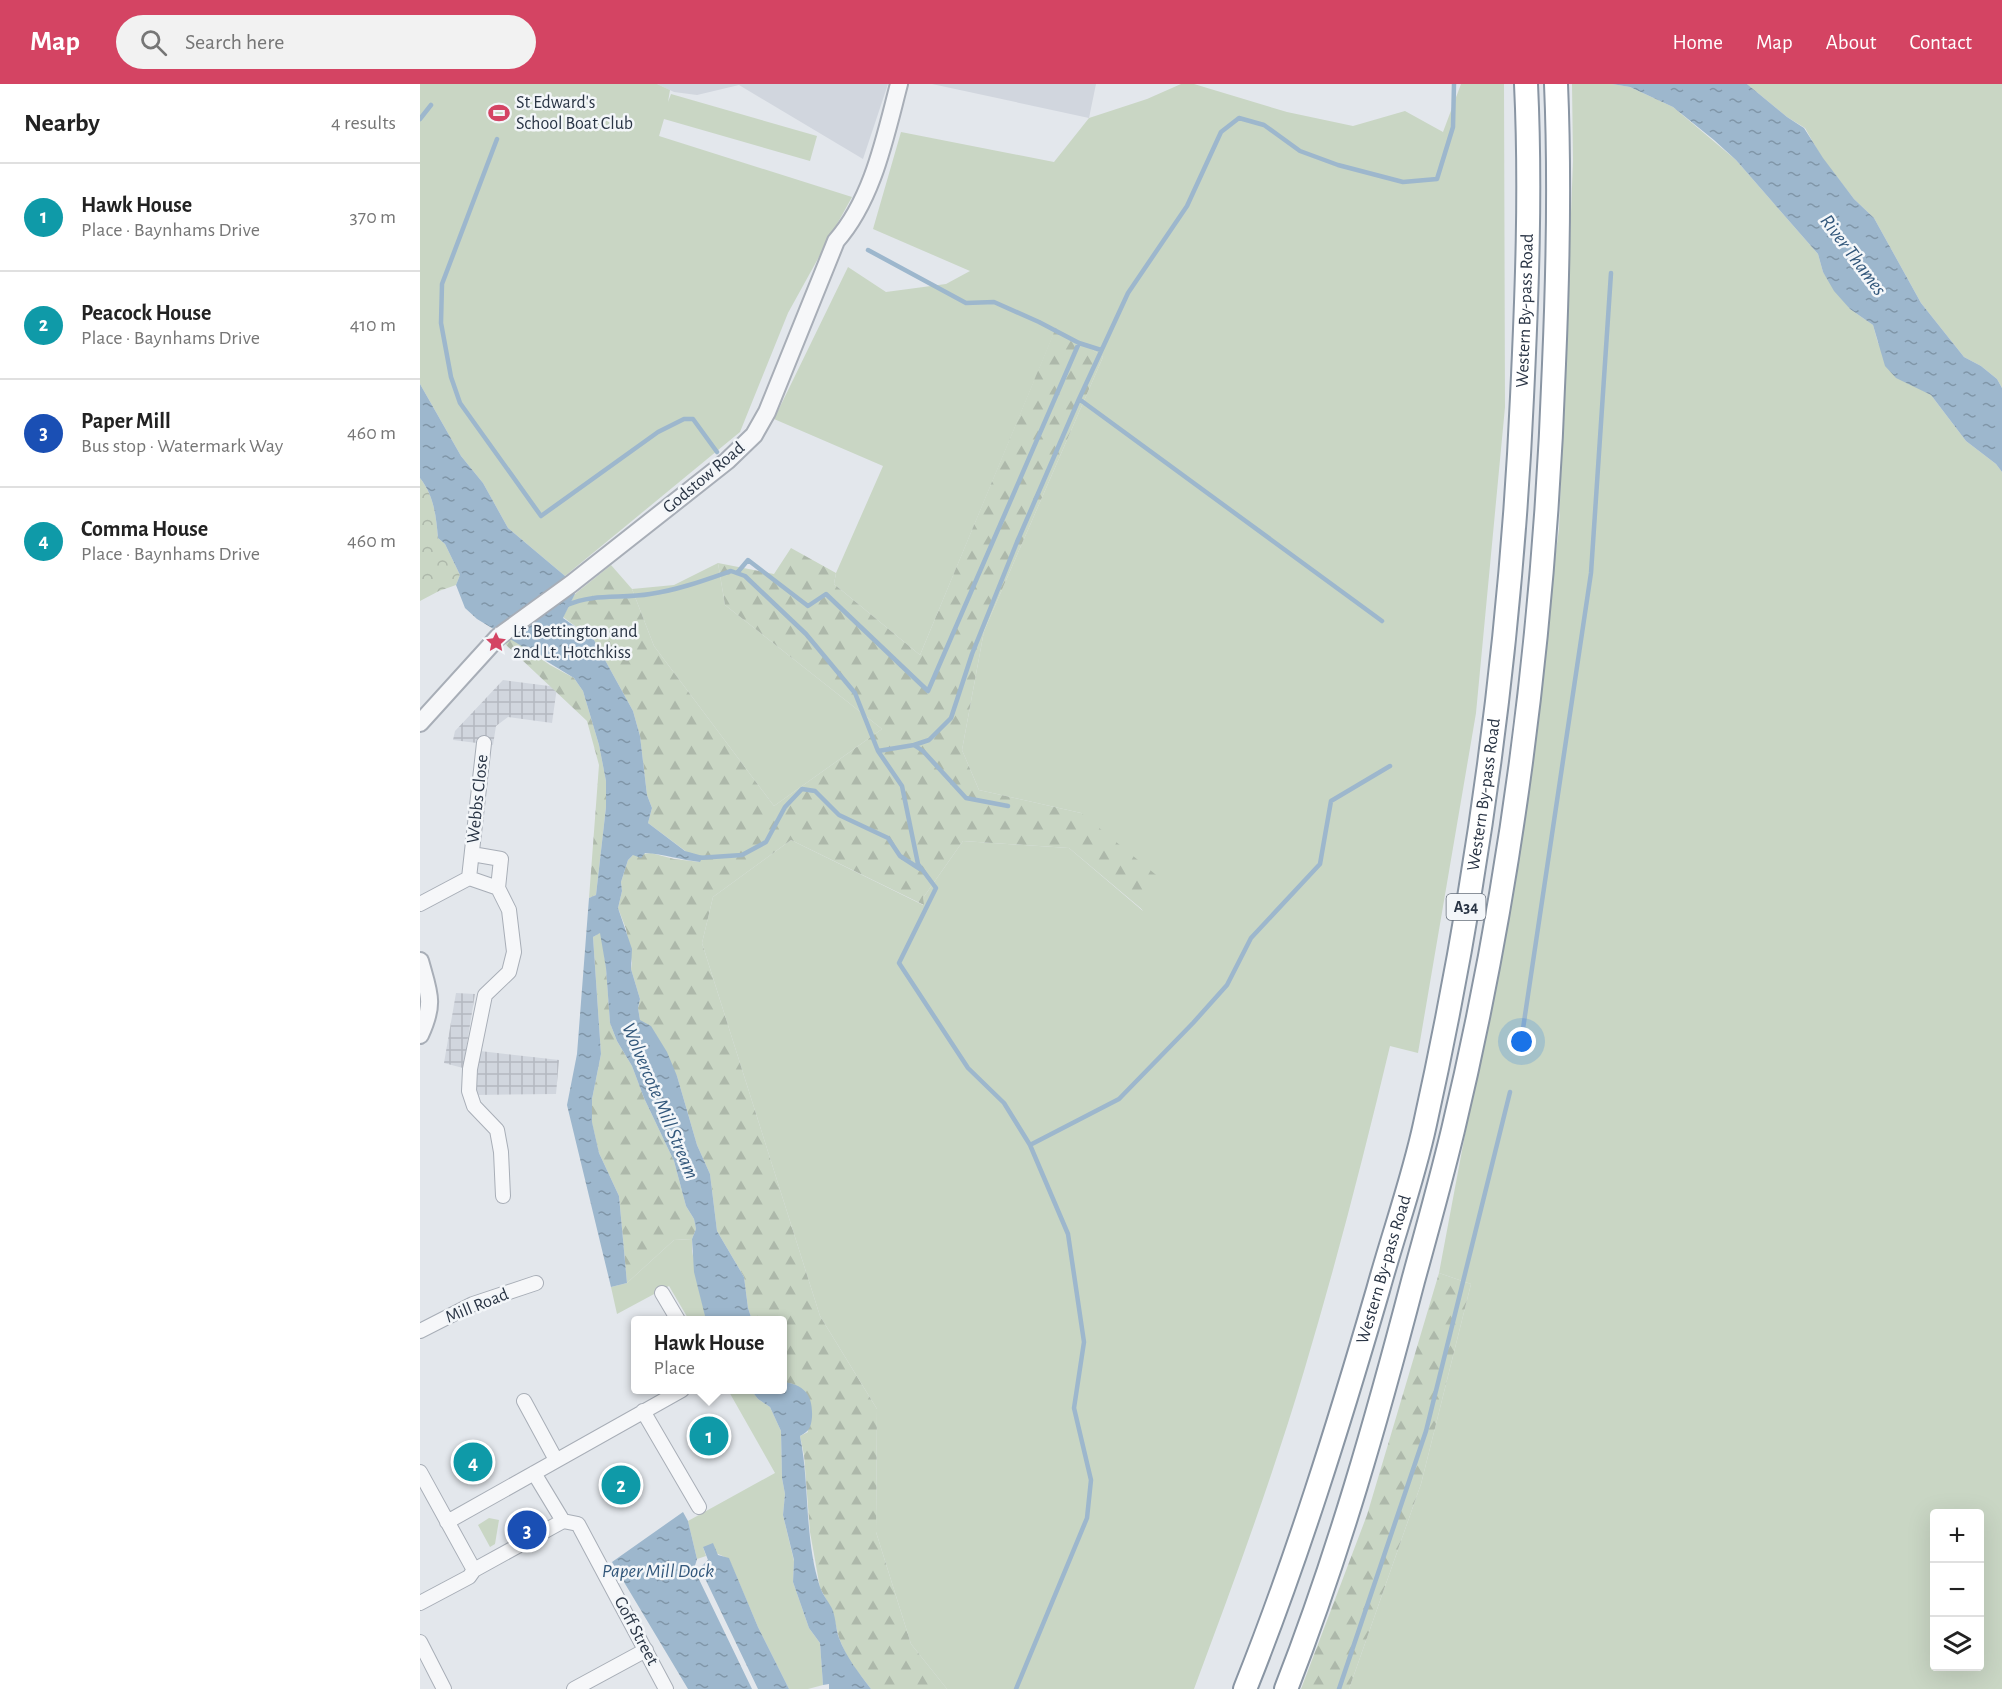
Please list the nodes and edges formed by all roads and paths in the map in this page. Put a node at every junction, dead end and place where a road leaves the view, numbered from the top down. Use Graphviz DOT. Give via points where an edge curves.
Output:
graph roads {
  1 [pos="899,84"];
  2 [pos="1556,90"];
  3 [pos="1527,91"];
  4 [pos="420,723"];
  5 [pos="484,743"];
  6 [pos="472,854"];
  7 [pos="469,878"];
  8 [pos="498,888"];
  9 [pos="420,904"];
  10 [pos="420,961"];
  11 [pos="420,1035"];
  12 [pos="503,1196"];
  13 [pos="536,1283"];
  14 [pos="662,1293"];
  15 [pos="676,1316"];
  16 [pos="420,1331"];
  17 [pos="674,1394"];
  18 [pos="524,1401"];
  19 [pos="643,1412"];
  20 [pos="556,1460"];
  21 [pos="420,1472"];
  22 [pos="534,1473"];
  23 [pos="699,1507"];
  24 [pos="563,1521"];
  25 [pos="447,1522"];
  26 [pos="474,1570"];
  27 [pos="420,1603"];
  28 [pos="420,1642"];
  29 [pos="646,1650"];
  30 [pos="444,1689"];
  31 [pos="574,1689"];
  32 [pos="666,1689"];
  33 [pos="1245,1689"];
  34 [pos="1286,1689"];
  1 -- 4 [label="street, Godstow Road" via="883,143 857,212 836,241 767,412 754,435 727,461 498,637"];
  2 -- 34 [label="highway, Western By-pass Road / A34" via="1556,304 1550,470 1526,719 1506,859 1454,1129 1347,1518"];
  3 -- 33 [label="highway, Western By-pass Road / A34" via="1527,309 1511,576 1488,772 1456,967 1424,1128 1359,1356 1310,1510"];
  5 -- 6 [label="street, Webbs Close"];
  6 -- 7 [label="street, Webbs Close"];
  6 -- 8 [label="street, Webbs Close" via="501,859"];
  7 -- 8 [label="street"];
  7 -- 9 [label="street"];
  8 -- 12 [label="street, Webbs Close" via="510,910 514,952 509,972 485,995 469,1091 474,1106 497,1130"];
  10 -- 11 [label="street" via="431,1004"];
  13 -- 16 [label="street, Mill Road" via="473,1304"];
  14 -- 15 [label="street"];
  17 -- 19 [label="street"];
  18 -- 20 [label="street"];
  19 -- 20 [label="street"];
  19 -- 23 [label="street"];
  20 -- 22 [label="street"];
  21 -- 25 [label="street"];
  22 -- 24 [label="street"];
  22 -- 25 [label="street"];
  24 -- 26 [label="street"];
  24 -- 29 [label="street, Goff Street" via="578,1524"];
  25 -- 26 [label="street"];
  26 -- 27 [label="street" via="469,1577"];
  28 -- 30 [label="street"];
  29 -- 31 [label="street"];
  29 -- 32 [label="street, Goff Street"];
}
